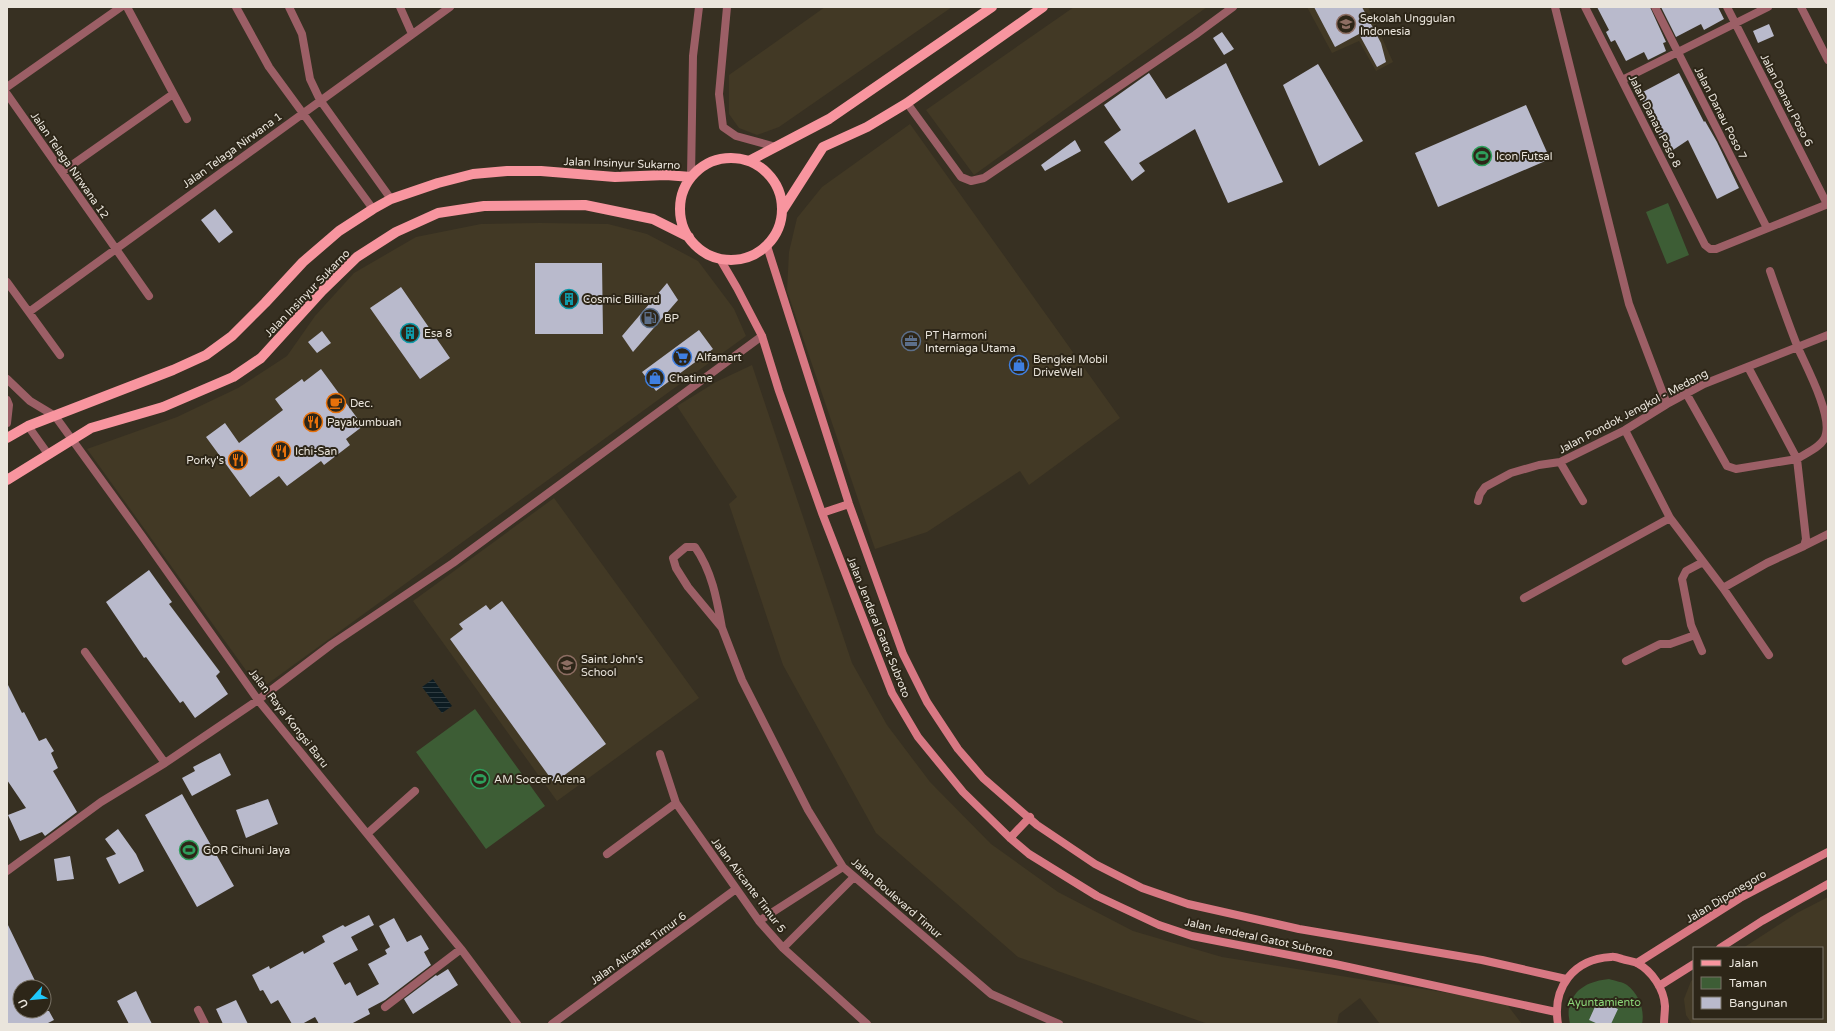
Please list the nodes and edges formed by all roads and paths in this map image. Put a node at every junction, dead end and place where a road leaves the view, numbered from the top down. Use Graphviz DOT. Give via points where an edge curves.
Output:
graph roads {
  1 [pos="121,7"];
  2 [pos="127,7"];
  3 [pos="236,7"];
  4 [pos="289,7"];
  5 [pos="400,7"];
  6 [pos="450,7"];
  7 [pos="699,7"];
  8 [pos="727,7"];
  9 [pos="992,7"];
  10 [pos="1043,7"];
  11 [pos="1233,7"];
  12 [pos="1555,7"];
  13 [pos="1585,7"];
  14 [pos="1655,7"];
  15 [pos="1727,7"];
  16 [pos="1768,7"];
  17 [pos="1801,7"];
  18 [pos="1736,24"];
  19 [pos="412,34"];
  20 [pos="1678,53"];
  21 [pos="1828,60"];
  22 [pos="1622,80"];
  23 [pos="7,87"];
  24 [pos="7,94"];
  25 [pos="173,94"];
  26 [pos="320,100"];
  27 [pos="907,103"];
  28 [pos="303,112"];
  29 [pos="187,119"];
  30 [pos="776,147"];
  31 [pos="749,161"];
  32 [pos="62,172"];
  33 [pos="691,177"];
  34 [pos="391,199"];
  35 [pos="1828,204"];
  36 [pos="373,208"];
  37 [pos="782,211"];
  38 [pos="1767,228"];
  39 [pos="689,237"];
  40 [pos="767,246"];
  41 [pos="115,249"];
  42 [pos="720,259"];
  43 [pos="1770,271"];
  44 [pos="7,282"];
  45 [pos="149,296"];
  46 [pos="29,312"];
  47 [pos="762,336"];
  48 [pos="1828,336"];
  49 [pos="1798,348"];
  50 [pos="60,354"];
  51 [pos="1748,367"];
  52 [pos="7,378"];
  53 [pos="1686,393"];
  54 [pos="7,400"];
  55 [pos="1667,404"];
  56 [pos="55,416"];
  57 [pos="7,423"];
  58 [pos="28,426"];
  59 [pos="1624,430"];
  60 [pos="7,438"];
  61 [pos="70,440"];
  62 [pos="48,454"];
  63 [pos="1797,459"];
  64 [pos="1560,462"];
  65 [pos="7,480"];
  66 [pos="1478,501"];
  67 [pos="1583,501"];
  68 [pos="849,504"];
  69 [pos="822,513"];
  70 [pos="1670,518"];
  71 [pos="1828,534"];
  72 [pos="1804,546"];
  73 [pos="1703,562"];
  74 [pos="1723,588"];
  75 [pos="1524,598"];
  76 [pos="722,628"];
  77 [pos="1695,635"];
  78 [pos="1702,651"];
  79 [pos="85,652"];
  80 [pos="1768,655"];
  81 [pos="1626,662"];
  82 [pos="258,700"];
  83 [pos="660,754"];
  84 [pos="165,763"];
  85 [pos="415,791"];
  86 [pos="676,804"];
  87 [pos="1030,817"];
  88 [pos="368,833"];
  89 [pos="1010,838"];
  90 [pos="1828,852"];
  91 [pos="607,854"];
  92 [pos="843,867"];
  93 [pos="7,871"];
  94 [pos="854,877"];
  95 [pos="1828,884"];
  96 [pos="736,889"];
  97 [pos="760,921"];
  98 [pos="1722,947"];
  99 [pos="783,948"];
  100 [pos="461,949"];
  101 [pos="1637,963"];
  102 [pos="1693,965"];
  103 [pos="1566,979"];
  104 [pos="1659,986"];
  105 [pos="385,1006"];
  106 [pos="198,1010"];
  107 [pos="1556,1012"];
  108 [pos="204,1024"];
  109 [pos="517,1024"];
  110 [pos="552,1024"];
  111 [pos="867,1024"];
  112 [pos="1059,1024"];
  113 [pos="1558,1024"];
  114 [pos="1664,1024"];
  1 -- 23 [label="street"];
  2 -- 25 [label="street"];
  3 -- 28 [label="street" via="269,67"];
  4 -- 26 [label="street" via="302,34 310,79"];
  5 -- 19 [label="street"];
  6 -- 19 [label="street, Jalan Telaga Nirwana 1"];
  7 -- 33 [label="street" via="693,56"];
  8 -- 30 [label="street" via="719,94 723,127 736,136"];
  9 -- 30 [label="main road" via="828,119"];
  10 -- 27 [label="main road"];
  11 -- 27 [label="street" via="984,178 971,181 961,177"];
  12 -- 55 [label="street" via="1629,304"];
  13 -- 22 [label="street, Jalan Danau Poso 8"];
  14 -- 20 [label="street, Jalan Danau Poso 7"];
  15 -- 18 [label="street, Jalan Danau Poso 6"];
  16 -- 18 [label="street"];
  17 -- 21 [label="street"];
  18 -- 20 [label="street"];
  18 -- 35 [label="street, Jalan Danau Poso 6"];
  19 -- 26 [label="street, Jalan Telaga Nirwana 1"];
  20 -- 22 [label="street"];
  20 -- 38 [label="street, Jalan Danau Poso 7"];
  22 -- 38 [label="street, Jalan Danau Poso 8" via="1705,245 1710,249 1716,249"];
  24 -- 32 [label="street, Jalan Telaga Nirwana 12"];
  25 -- 29 [label="street"];
  25 -- 32 [label="street"];
  26 -- 28 [label="street, Jalan Telaga Nirwana 1"];
  26 -- 34 [label="street"];
  27 -- 37 [label="main road" via="867,128 823,147"];
  28 -- 36 [label="street"];
  28 -- 41 [label="street, Jalan Telaga Nirwana 1"];
  30 -- 31 [label="main road"];
  31 -- 33 [label="main road" via="724,158 700,168"];
  31 -- 37 [label="main road" via="760,167 776,186"];
  32 -- 41 [label="street, Jalan Telaga Nirwana 12"];
  33 -- 34 [label="main road, Jalan Insinyur Sukarno" via="506,171 473,174"];
  33 -- 39 [label="main road" via="684,188 680,213"];
  34 -- 36 [label="main road, Jalan Insinyur Sukarno"];
  35 -- 38 [label="street"];
  36 -- 56 [label="main road, Jalan Insinyur Sukarno" via="303,262 232,336 206,355"];
  37 -- 40 [label="main road" via="780,224"];
  39 -- 42 [label="main road" via="697,247"];
  39 -- 61 [label="main road, Jalan Insinyur Sukarno" via="653,219 586,205 484,206 438,213 396,232 357,257 261,358 233,377 163,407 91,428"];
  40 -- 42 [label="main road" via="745,258"];
  40 -- 68 [label="street, Jalan Jenderal Gatot Subroto"];
  41 -- 45 [label="street, Jalan Telaga Nirwana 12"];
  41 -- 46 [label="street, Jalan Telaga Nirwana 1"];
  42 -- 47 [label="street, Jalan Jenderal Gatot Subroto"];
  43 -- 49 [label="street"];
  44 -- 46 [label="street"];
  46 -- 50 [label="street"];
  47 -- 69 [label="street, Jalan Jenderal Gatot Subroto"];
  47 -- 82 [label="street" via="472,548 332,644"];
  48 -- 49 [label="street, Jalan Pondok Jengkol - Medang"];
  49 -- 51 [label="street, Jalan Pondok Jengkol - Medang"];
  49 -- 63 [label="street" via="1818,392 1826,420 1826,435 1819,446"];
  51 -- 53 [label="street, Jalan Pondok Jengkol - Medang"];
  51 -- 63 [label="street"];
  52 -- 56 [label="street" via="30,401"];
  53 -- 55 [label="street, Jalan Pondok Jengkol - Medang"];
  53 -- 63 [label="street" via="1727,466 1736,469"];
  54 -- 57 [label="street"];
  55 -- 59 [label="street, Jalan Pondok Jengkol - Medang"];
  56 -- 58 [label="main road, Jalan Insinyur Sukarno"];
  56 -- 61 [label="street, Jalan Raya Kongsi Baru"];
  58 -- 60 [label="main road, Jalan Insinyur Sukarno"];
  58 -- 62 [label="street"];
  59 -- 64 [label="street, Jalan Pondok Jengkol - Medang"];
  59 -- 70 [label="street"];
  61 -- 62 [label="main road, Jalan Insinyur Sukarno"];
  61 -- 82 [label="street, Jalan Raya Kongsi Baru" via="142,536"];
  62 -- 65 [label="main road, Jalan Insinyur Sukarno"];
  63 -- 72 [label="street" via="1806,539"];
  64 -- 66 [label="street, Jalan Pondok Jengkol - Medang" via="1511,473 1485,487"];
  64 -- 67 [label="street"];
  68 -- 69 [label="street"];
  68 -- 87 [label="street, Jalan Jenderal Gatot Subroto" via="903,654 927,702 958,749 983,778"];
  69 -- 89 [label="street, Jalan Jenderal Gatot Subroto" via="892,693 918,737 963,792"];
  70 -- 73 [label="street"];
  70 -- 75 [label="street"];
  71 -- 72 [label="street"];
  72 -- 74 [label="street"];
  73 -- 74 [label="street"];
  73 -- 77 [label="street" via="1682,576"];
  74 -- 80 [label="street"];
  76 -- 76 [label="street, Jalan Boulevard Timur" via="715,590 701,556 695,547 686,547 673,558 676,568 688,587"];
  76 -- 92 [label="street, Jalan Boulevard Timur" via="742,680 805,803"];
  77 -- 78 [label="street"];
  77 -- 81 [label="street" via="1670,644 1654,646"];
  79 -- 84 [label="street"];
  82 -- 84 [label="street"];
  82 -- 88 [label="street, Jalan Raya Kongsi Baru"];
  83 -- 86 [label="street, Jalan Alicante Timur 5"];
  84 -- 93 [label="street" via="101,802"];
  85 -- 88 [label="street"];
  86 -- 91 [label="street"];
  86 -- 96 [label="street, Jalan Alicante Timur 5"];
  87 -- 89 [label="street"];
  87 -- 103 [label="street, Jalan Jenderal Gatot Subroto" via="1037,825 1095,864 1142,888 1188,904 1299,929 1482,960"];
  88 -- 100 [label="street, Jalan Raya Kongsi Baru"];
  89 -- 107 [label="street, Jalan Jenderal Gatot Subroto" via="1029,854 1097,896 1159,925 1192,936"];
  90 -- 101 [label="street, Jalan Diponegoro" via="1740,898"];
  92 -- 94 [label="street, Jalan Boulevard Timur"];
  92 -- 97 [label="street"];
  94 -- 99 [label="street"];
  94 -- 112 [label="street, Jalan Boulevard Timur" via="991,994"];
  95 -- 98 [label="street"];
  96 -- 97 [label="street, Jalan Alicante Timur 5"];
  96 -- 110 [label="street, Jalan Alicante Timur 6"];
  97 -- 99 [label="street, Jalan Alicante Timur 5"];
  99 -- 111 [label="street, Jalan Alicante Timur 5"];
  100 -- 105 [label="street"];
  100 -- 109 [label="street, Jalan Raya Kongsi Baru"];
  101 -- 103 [label="street" via="1612,956 1586,962"];
  101 -- 104 [label="street" via="1650,973"];
  102 -- 104 [label="street"];
  103 -- 107 [label="street" via="1558,995"];
  104 -- 114 [label="street" via="1665,1004"];
  106 -- 108 [label="street"];
  107 -- 113 [label="street"];
}
